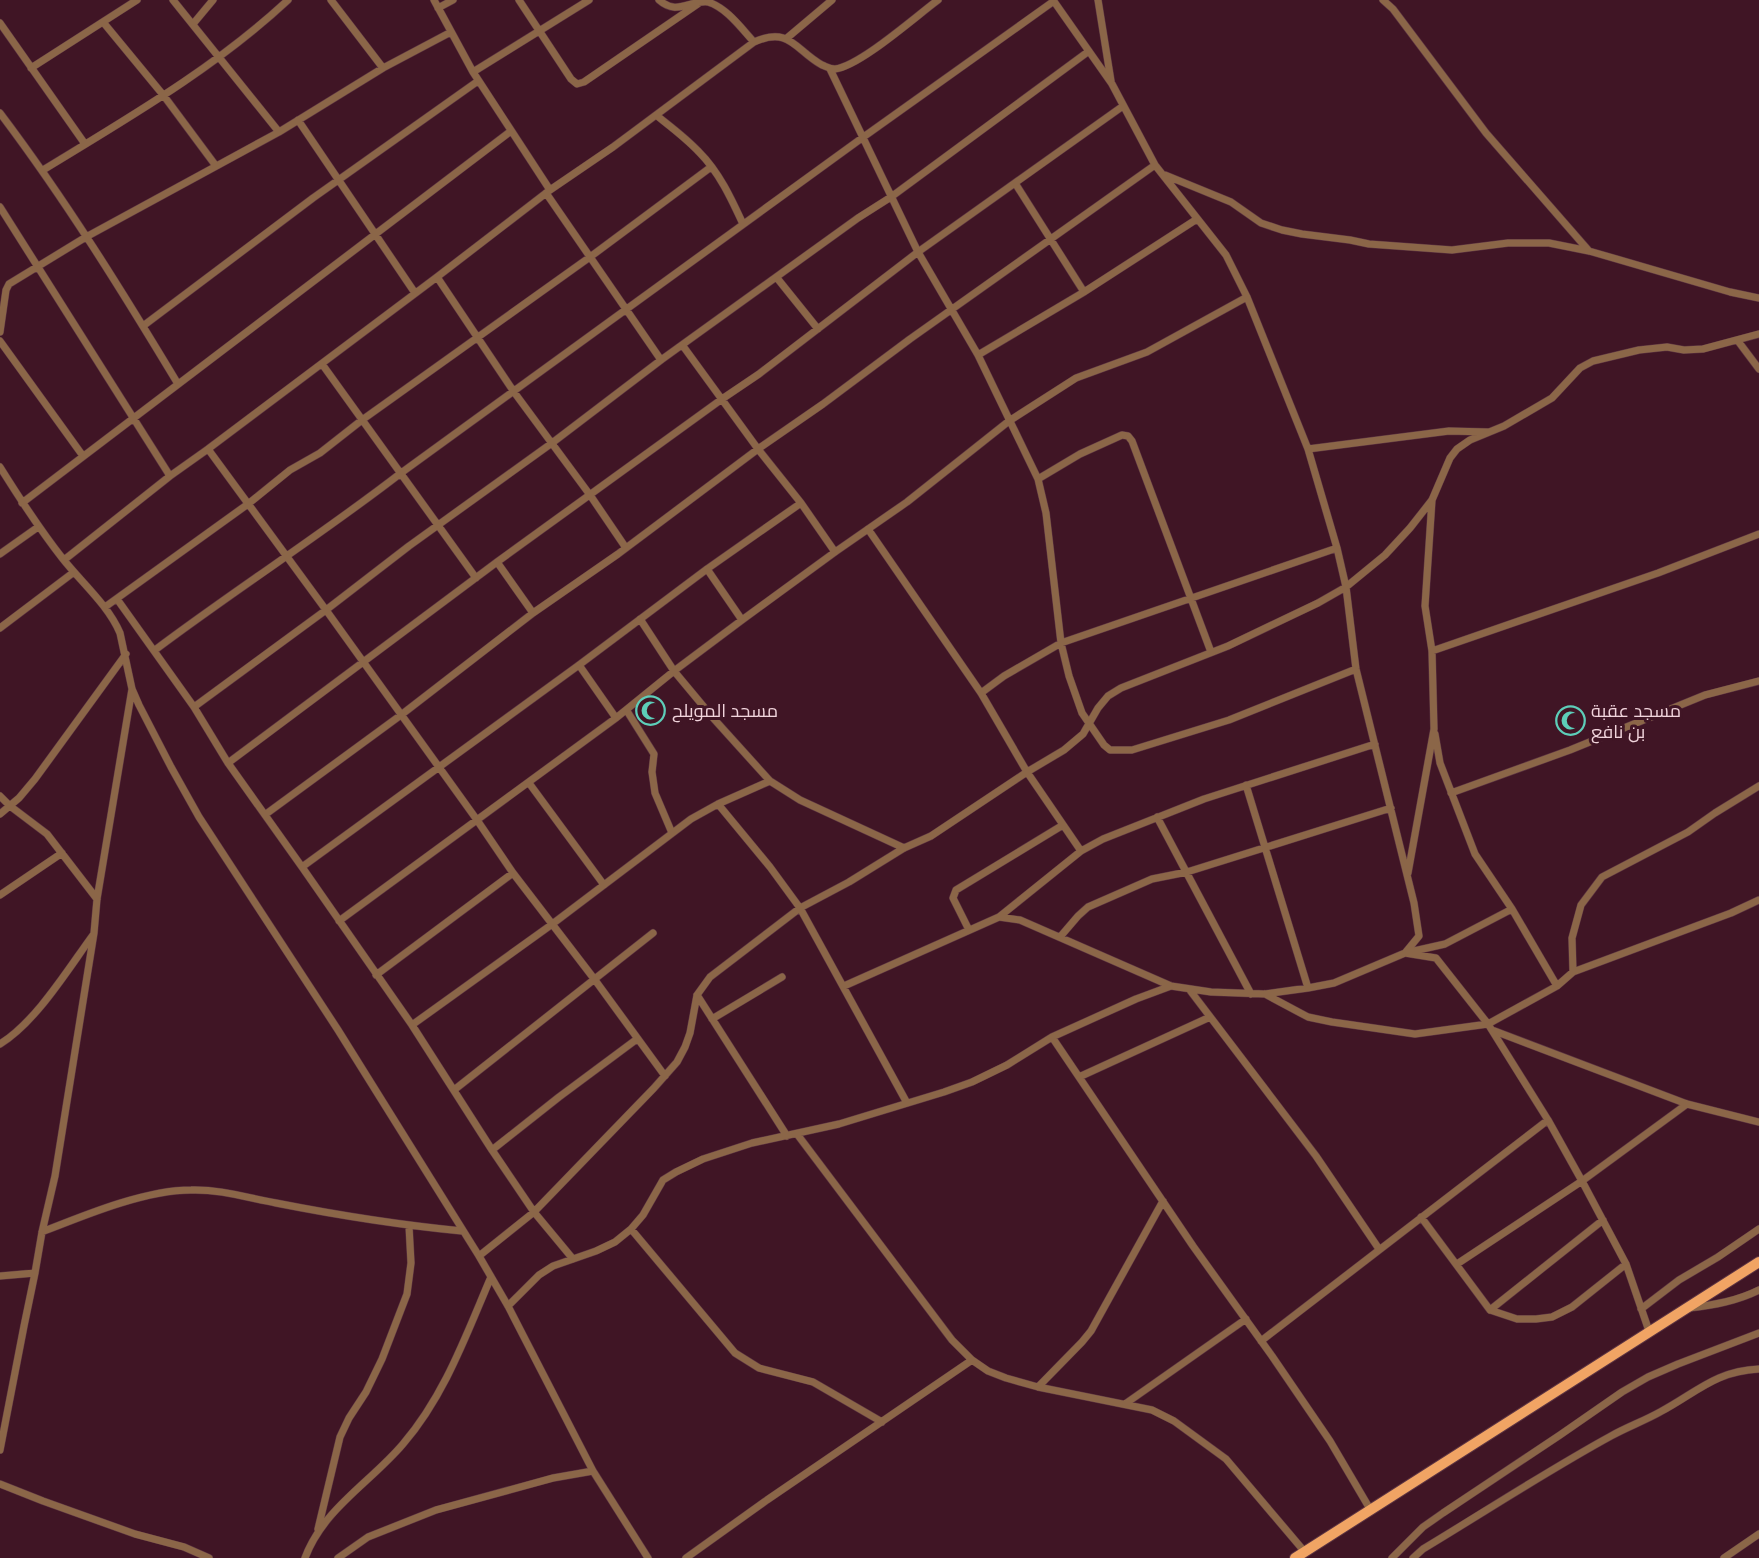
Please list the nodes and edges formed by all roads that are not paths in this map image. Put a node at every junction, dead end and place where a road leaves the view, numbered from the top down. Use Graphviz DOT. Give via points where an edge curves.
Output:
graph roads {
  1 [pos="137,0"];
  2 [pos="173,0"];
  3 [pos="213,0"];
  4 [pos="288,0"];
  5 [pos="331,0"];
  6 [pos="434,0"];
  7 [pos="453,0"];
  8 [pos="519,0"];
  9 [pos="589,0"];
  10 [pos="659,0"];
  11 [pos="832,0"];
  12 [pos="938,0"];
  13 [pos="1098,0"];
  14 [pos="1383,0"];
  15 [pos="702,1"];
  16 [pos="1054,1"];
  17 [pos="438,8"];
  18 [pos="103,22"];
  19 [pos="0,23"];
  20 [pos="193,24"];
  21 [pos="539,31"];
  22 [pos="451,32"];
  23 [pos="787,38"];
  24 [pos="754,42"];
  25 [pos="1089,51"];
  26 [pos="219,57"];
  27 [pos="31,68"];
  28 [pos="383,68"];
  29 [pos="830,69"];
  30 [pos="472,72"];
  31 [pos="478,81"];
  32 [pos="1112,84"];
  33 [pos="164,96"];
  34 [pos="1123,106"];
  35 [pos="0,113"];
  36 [pos="656,115"];
  37 [pos="298,120"];
  38 [pos="511,131"];
  39 [pos="279,132"];
  40 [pos="862,138"];
  41 [pos="85,144"];
  42 [pos="1155,165"];
  43 [pos="216,166"];
  44 [pos="711,167"];
  45 [pos="43,170"];
  46 [pos="1163,174"];
  47 [pos="338,180"];
  48 [pos="1015,183"];
  49 [pos="548,191"];
  50 [pos="891,197"];
  51 [pos="0,207"];
  52 [pos="1197,219"];
  53 [pos="743,224"];
  54 [pos="375,234"];
  55 [pos="86,237"];
  56 [pos="1051,239"];
  57 [pos="1589,251"];
  58 [pos="918,252"];
  59 [pos="590,257"];
  60 [pos="39,266"];
  61 [pos="437,278"];
  62 [pos="777,278"];
  63 [pos="1084,292"];
  64 [pos="415,293"];
  65 [pos="1247,297"];
  66 [pos="1759,298"];
  67 [pos="627,309"];
  68 [pos="952,309"];
  69 [pos="143,326"];
  70 [pos="818,329"];
  71 [pos="0,332"];
  72 [pos="1759,334"];
  73 [pos="478,337"];
  74 [pos="0,341"];
  75 [pos="1738,341"];
  76 [pos="683,346"];
  77 [pos="978,355"];
  78 [pos="661,360"];
  79 [pos="322,364"];
  80 [pos="1759,369"];
  81 [pos="178,384"];
  82 [pos="514,392"];
  83 [pos="722,399"];
  84 [pos="133,418"];
  85 [pos="362,420"];
  86 [pos="1010,421"];
  87 [pos="1491,432"];
  88 [pos="552,443"];
  89 [pos="208,449"];
  90 [pos="758,449"];
  91 [pos="1308,449"];
  92 [pos="83,456"];
  93 [pos="0,467"];
  94 [pos="401,473"];
  95 [pos="170,476"];
  96 [pos="1038,479"];
  97 [pos="3,480"];
  98 [pos="590,495"];
  99 [pos="1432,500"];
  100 [pos="22,502"];
  101 [pos="801,503"];
  102 [pos="248,504"];
  103 [pos="438,524"];
  104 [pos="38,526"];
  105 [pos="868,529"];
  106 [pos="1759,534"];
  107 [pos="626,548"];
  108 [pos="1337,548"];
  109 [pos="835,552"];
  110 [pos="0,554"];
  111 [pos="288,556"];
  112 [pos="64,560"];
  113 [pos="497,562"];
  114 [pos="707,569"];
  115 [pos="74,572"];
  116 [pos="476,578"];
  117 [pos="1346,587"];
  118 [pos="1190,598"];
  119 [pos="117,599"];
  120 [pos="105,607"];
  121 [pos="326,610"];
  122 [pos="533,613"];
  123 [pos="640,619"];
  124 [pos="742,620"];
  125 [pos="0,628"];
  126 [pos="1061,643"];
  127 [pos="155,650"];
  128 [pos="1432,651"];
  129 [pos="1211,652"];
  130 [pos="126,654"];
  131 [pos="364,663"];
  132 [pos="579,665"];
  133 [pos="1356,669"];
  134 [pos="674,671"];
  135 [pos="1759,681"];
  136 [pos="132,689"];
  137 [pos="981,693"];
  138 [pos="194,707"];
  139 [pos="627,711"];
  140 [pos="401,715"];
  141 [pos="616,718"];
  142 [pos="1089,724"];
  143 [pos="1434,729"];
  144 [pos="1375,744"];
  145 [pos="228,763"];
  146 [pos="438,767"];
  147 [pos="1027,772"];
  148 [pos="770,781"];
  149 [pos="529,783"];
  150 [pos="1246,785"];
  151 [pos="1759,786"];
  152 [pos="1451,793"];
  153 [pos="0,796"];
  154 [pos="718,804"];
  155 [pos="10,806"];
  156 [pos="1391,808"];
  157 [pos="0,814"];
  158 [pos="266,814"];
  159 [pos="1157,817"];
  160 [pos="477,820"];
  161 [pos="1063,825"];
  162 [pos="672,834"];
  163 [pos="1266,847"];
  164 [pos="904,848"];
  165 [pos="1081,851"];
  166 [pos="62,853"];
  167 [pos="302,867"];
  168 [pos="1187,872"];
  169 [pos="513,873"];
  170 [pos="1408,876"];
  171 [pos="604,885"];
  172 [pos="0,895"];
  173 [pos="97,899"];
  174 [pos="1759,900"];
  175 [pos="800,908"];
  176 [pos="1512,909"];
  177 [pos="999,917"];
  178 [pos="339,921"];
  179 [pos="551,925"];
  180 [pos="969,930"];
  181 [pos="94,933"];
  182 [pos="653,933"];
  183 [pos="1060,937"];
  184 [pos="1406,953"];
  185 [pos="1573,972"];
  186 [pos="376,975"];
  187 [pos="782,977"];
  188 [pos="595,980"];
  189 [pos="844,986"];
  190 [pos="1170,986"];
  191 [pos="1557,986"];
  192 [pos="1308,988"];
  193 [pos="1188,989"];
  194 [pos="1251,994"];
  195 [pos="1265,994"];
  196 [pos="697,995"];
  197 [pos="1210,1017"];
  198 [pos="712,1019"];
  199 [pos="412,1025"];
  200 [pos="1490,1027"];
  201 [pos="1052,1037"];
  202 [pos="637,1039"];
  203 [pos="0,1044"];
  204 [pos="665,1076"];
  205 [pos="1079,1077"];
  206 [pos="454,1090"];
  207 [pos="907,1103"];
  208 [pos="1687,1104"];
  209 [pos="1548,1120"];
  210 [pos="1759,1122"];
  211 [pos="797,1134"];
  212 [pos="787,1136"];
  213 [pos="492,1150"];
  214 [pos="1582,1181"];
  215 [pos="1163,1201"];
  216 [pos="534,1212"];
  217 [pos="1421,1217"];
  218 [pos="1603,1220"];
  219 [pos="409,1226"];
  220 [pos="631,1229"];
  221 [pos="1759,1229"];
  222 [pos="462,1231"];
  223 [pos="42,1232"];
  224 [pos="1379,1248"];
  225 [pos="478,1256"];
  226 [pos="573,1259"];
  227 [pos="1759,1262"];
  228 [pos="1457,1264"];
  229 [pos="1626,1264"];
  230 [pos="35,1274"];
  231 [pos="0,1276"];
  232 [pos="491,1277"];
  233 [pos="1759,1290"];
  234 [pos="508,1306"];
  235 [pos="1687,1308"];
  236 [pos="1641,1309"];
  237 [pos="1490,1310"];
  238 [pos="1246,1319"];
  239 [pos="1649,1331"];
  240 [pos="1759,1333"];
  241 [pos="1261,1341"];
  242 [pos="972,1360"];
  243 [pos="1759,1370"];
  244 [pos="1038,1387"];
  245 [pos="1125,1404"];
  246 [pos="882,1422"];
  247 [pos="0,1450"];
  248 [pos="593,1471"];
  249 [pos="0,1484"];
  250 [pos="1370,1509"];
  251 [pos="317,1532"];
  252 [pos="1759,1534"];
  253 [pos="1413,1537"];
  254 [pos="1424,1549"];
  255 [pos="1304,1551"];
  256 [pos="209,1558"];
  257 [pos="305,1558"];
  258 [pos="338,1558"];
  259 [pos="648,1558"];
  260 [pos="686,1558"];
  261 [pos="1295,1558"];
  262 [pos="1392,1558"];
  263 [pos="1413,1558"];
  264 [pos="1724,1558"];
  1 -- 18 [label="street"];
  2 -- 20 [label="street"];
  3 -- 20 [label="street"];
  4 -- 26 [label="street"];
  5 -- 28 [label="street"];
  6 -- 17 [label="street"];
  7 -- 17 [label="street"];
  8 -- 21 [label="street"];
  9 -- 21 [label="street"];
  10 -- 15 [label="street" via="673,8"];
  11 -- 23 [label="street"];
  12 -- 29 [label="street" via="862,58"];
  13 -- 32 [label="street"];
  14 -- 57 [label="street" via="1486,133"];
  15 -- 21 [label="street" via="577,84"];
  15 -- 24 [label="street" via="724,12"];
  16 -- 25 [label="street"];
  16 -- 40 [label="street"];
  17 -- 22 [label="street"];
  18 -- 27 [label="street"];
  18 -- 33 [label="street"];
  19 -- 27 [label="street"];
  20 -- 26 [label="street"];
  21 -- 30 [label="street"];
  22 -- 28 [label="street"];
  22 -- 30 [label="street"];
  23 -- 24 [label="street" via="776,36"];
  23 -- 29 [label="street"];
  24 -- 36 [label="street"];
  25 -- 32 [label="street"];
  25 -- 50 [label="street"];
  26 -- 33 [label="street"];
  26 -- 39 [label="street"];
  27 -- 41 [label="street"];
  28 -- 37 [label="street"];
  29 -- 40 [label="street"];
  30 -- 31 [label="street"];
  31 -- 38 [label="street"];
  31 -- 47 [label="street"];
  32 -- 34 [label="street"];
  33 -- 41 [label="street"];
  33 -- 43 [label="street"];
  34 -- 42 [label="street"];
  34 -- 48 [label="street"];
  35 -- 45 [label="street"];
  36 -- 44 [label="street"];
  36 -- 49 [label="street"];
  37 -- 39 [label="street"];
  37 -- 47 [label="street"];
  38 -- 49 [label="street"];
  38 -- 54 [label="street"];
  39 -- 43 [label="street"];
  40 -- 50 [label="street"];
  40 -- 53 [label="street"];
  41 -- 45 [label="street"];
  42 -- 46 [label="street"];
  42 -- 56 [label="street"];
  43 -- 55 [label="street"];
  44 -- 53 [label="street"];
  44 -- 59 [label="street"];
  45 -- 55 [label="street"];
  46 -- 52 [label="street"];
  46 -- 57 [label="street" via="1231,202 1261,223 1302,234 1416,249 1452,250 1528,242"];
  47 -- 54 [label="street"];
  47 -- 69 [label="street"];
  48 -- 56 [label="street"];
  48 -- 58 [label="street"];
  49 -- 59 [label="street"];
  49 -- 61 [label="street"];
  50 -- 58 [label="street"];
  50 -- 62 [label="street"];
  51 -- 60 [label="street"];
  52 -- 63 [label="street"];
  52 -- 65 [label="street" via="1226,255"];
  53 -- 67 [label="street"];
  54 -- 64 [label="street"];
  54 -- 81 [label="street"];
  55 -- 60 [label="street"];
  55 -- 69 [label="street"];
  56 -- 63 [label="street"];
  56 -- 68 [label="street"];
  57 -- 66 [label="street"];
  58 -- 68 [label="street"];
  58 -- 70 [label="street"];
  59 -- 67 [label="street"];
  59 -- 73 [label="street"];
  60 -- 71 [label="street" via="7,286"];
  60 -- 84 [label="street"];
  61 -- 64 [label="street"];
  61 -- 73 [label="street"];
  62 -- 70 [label="street"];
  62 -- 76 [label="street"];
  63 -- 77 [label="street"];
  64 -- 79 [label="street"];
  65 -- 86 [label="street" via="1147,352 1076,378"];
  65 -- 91 [label="street"];
  67 -- 78 [label="street"];
  67 -- 82 [label="street"];
  68 -- 77 [label="street"];
  68 -- 90 [label="street"];
  69 -- 81 [label="street"];
  70 -- 83 [label="street"];
  72 -- 75 [label="street"];
  73 -- 82 [label="street"];
  73 -- 85 [label="street"];
  74 -- 92 [label="street"];
  75 -- 80 [label="street"];
  75 -- 87 [label="street" via="1703,349 1639,350 1593,361 1580,368 1552,399"];
  76 -- 78 [label="street"];
  76 -- 83 [label="street"];
  77 -- 86 [label="street"];
  78 -- 88 [label="street"];
  79 -- 85 [label="street"];
  79 -- 89 [label="street"];
  81 -- 84 [label="street"];
  82 -- 88 [label="street"];
  82 -- 94 [label="street"];
  83 -- 90 [label="street"];
  83 -- 98 [label="street"];
  84 -- 92 [label="street"];
  84 -- 95 [label="street"];
  85 -- 94 [label="street"];
  85 -- 102 [label="street"];
  86 -- 96 [label="street"];
  86 -- 105 [label="street"];
  87 -- 91 [label="street" via="1449,431"];
  87 -- 99 [label="street" via="1457,449"];
  88 -- 98 [label="street"];
  88 -- 103 [label="street"];
  89 -- 95 [label="street"];
  89 -- 102 [label="street"];
  90 -- 101 [label="street"];
  90 -- 107 [label="street"];
  91 -- 108 [label="street"];
  92 -- 100 [label="street"];
  93 -- 97 [label="street"];
  94 -- 103 [label="street"];
  94 -- 111 [label="street"];
  95 -- 112 [label="street"];
  96 -- 118 [label="street" via="1080,454 1122,435 1128,436"];
  96 -- 126 [label="street" via="1046,513"];
  97 -- 100 [label="street"];
  98 -- 107 [label="street"];
  98 -- 113 [label="street"];
  99 -- 117 [label="street" via="1385,555"];
  99 -- 128 [label="street" via="1425,606"];
  100 -- 104 [label="street"];
  101 -- 109 [label="street"];
  101 -- 114 [label="street"];
  102 -- 111 [label="street"];
  102 -- 119 [label="street"];
  103 -- 116 [label="street"];
  103 -- 121 [label="street"];
  104 -- 110 [label="street"];
  104 -- 112 [label="street"];
  105 -- 109 [label="street"];
  105 -- 137 [label="street"];
  106 -- 128 [label="street"];
  107 -- 122 [label="street"];
  108 -- 117 [label="street"];
  108 -- 118 [label="street"];
  109 -- 124 [label="street"];
  111 -- 121 [label="street"];
  111 -- 127 [label="street"];
  112 -- 115 [label="street"];
  113 -- 116 [label="street"];
  113 -- 122 [label="street"];
  114 -- 123 [label="street"];
  114 -- 124 [label="street"];
  115 -- 120 [label="street"];
  115 -- 125 [label="street"];
  116 -- 131 [label="street"];
  117 -- 129 [label="street"];
  117 -- 133 [label="street"];
  118 -- 126 [label="street"];
  118 -- 129 [label="street"];
  119 -- 120 [label="street"];
  119 -- 127 [label="street"];
  120 -- 130 [label="street" via="117,624"];
  121 -- 131 [label="street"];
  121 -- 138 [label="street"];
  122 -- 140 [label="street"];
  123 -- 132 [label="street"];
  123 -- 134 [label="street"];
  124 -- 134 [label="street"];
  126 -- 137 [label="street"];
  126 -- 142 [label="street" via="1077,702"];
  127 -- 138 [label="street"];
  128 -- 143 [label="street"];
  129 -- 142 [label="street" via="1121,688 1108,696"];
  130 -- 136 [label="street"];
  130 -- 155 [label="street" via="35,779"];
  131 -- 140 [label="street"];
  131 -- 145 [label="street"];
  132 -- 141 [label="street"];
  132 -- 146 [label="street"];
  133 -- 142 [label="street" via="1229,720 1132,750 1110,750"];
  133 -- 144 [label="street"];
  134 -- 139 [label="street"];
  134 -- 148 [label="street"];
  135 -- 152 [label="street" via="1705,695"];
  136 -- 173 [label="street"];
  136 -- 222 [label="street" via="199,817 338,1030"];
  137 -- 147 [label="street"];
  138 -- 145 [label="street"];
  139 -- 141 [label="street"];
  139 -- 162 [label="street" via="654,754 655,793"];
  140 -- 146 [label="street"];
  140 -- 158 [label="street"];
  141 -- 149 [label="street"];
  142 -- 147 [label="street" via="1077,741"];
  143 -- 152 [label="street"];
  143 -- 170 [label="street"];
  144 -- 150 [label="street"];
  144 -- 156 [label="street"];
  145 -- 158 [label="street"];
  146 -- 160 [label="street"];
  146 -- 167 [label="street"];
  147 -- 161 [label="street"];
  147 -- 164 [label="street" via="931,836"];
  148 -- 154 [label="street"];
  148 -- 164 [label="street" via="800,800"];
  149 -- 160 [label="street"];
  149 -- 171 [label="street"];
  150 -- 159 [label="street"];
  150 -- 163 [label="street"];
  151 -- 185 [label="street" via="1688,832 1602,877 1581,905 1572,938"];
  152 -- 176 [label="street" via="1475,854"];
  153 -- 155 [label="street"];
  154 -- 162 [label="street"];
  154 -- 175 [label="street"];
  155 -- 157 [label="street"];
  155 -- 166 [label="street" via="41,828"];
  156 -- 163 [label="street"];
  156 -- 170 [label="street"];
  158 -- 167 [label="street"];
  159 -- 165 [label="street"];
  159 -- 168 [label="street"];
  160 -- 169 [label="street"];
  160 -- 178 [label="street"];
  161 -- 165 [label="street"];
  161 -- 180 [label="street" via="956,890 953,898"];
  162 -- 171 [label="street"];
  163 -- 168 [label="street"];
  163 -- 192 [label="street"];
  164 -- 175 [label="street"];
  165 -- 177 [label="street"];
  166 -- 172 [label="street"];
  166 -- 173 [label="street"];
  167 -- 178 [label="street"];
  168 -- 183 [label="street" via="1152,879 1088,907"];
  168 -- 194 [label="street"];
  169 -- 179 [label="street"];
  169 -- 186 [label="street"];
  170 -- 184 [label="street" via="1419,936"];
  171 -- 179 [label="street"];
  173 -- 181 [label="street"];
  174 -- 185 [label="street"];
  175 -- 189 [label="street"];
  175 -- 196 [label="street" via="710,977"];
  176 -- 184 [label="street" via="1445,944"];
  176 -- 191 [label="street"];
  177 -- 180 [label="street"];
  177 -- 183 [label="street" via="1020,920"];
  178 -- 186 [label="street"];
  179 -- 188 [label="street"];
  179 -- 199 [label="street"];
  180 -- 189 [label="street"];
  181 -- 203 [label="street" via="32,1016"];
  181 -- 223 [label="street" via="59,1153"];
  182 -- 188 [label="street"];
  183 -- 190 [label="street"];
  184 -- 192 [label="street" via="1334,982"];
  184 -- 200 [label="street" via="1436,958"];
  185 -- 191 [label="street"];
  186 -- 199 [label="street"];
  187 -- 198 [label="street"];
  188 -- 202 [label="street"];
  188 -- 206 [label="street"];
  189 -- 207 [label="street"];
  190 -- 193 [label="street"];
  190 -- 201 [label="street"];
  191 -- 200 [label="street"];
  192 -- 195 [label="street"];
  193 -- 194 [label="street"];
  193 -- 197 [label="street"];
  194 -- 195 [label="street"];
  195 -- 200 [label="street" via="1308,1017 1332,1022 1414,1034"];
  196 -- 198 [label="street"];
  196 -- 204 [label="street" via="685,1047"];
  197 -- 205 [label="street"];
  197 -- 224 [label="street" via="1316,1156"];
  198 -- 212 [label="street"];
  199 -- 206 [label="street"];
  200 -- 208 [label="street"];
  200 -- 209 [label="street"];
  201 -- 205 [label="street"];
  201 -- 207 [label="street" via="972,1082"];
  202 -- 204 [label="street"];
  202 -- 213 [label="street"];
  204 -- 216 [label="street"];
  205 -- 215 [label="street"];
  206 -- 213 [label="street"];
  207 -- 211 [label="street"];
  208 -- 210 [label="street"];
  208 -- 214 [label="street"];
  209 -- 214 [label="street"];
  209 -- 217 [label="street"];
  211 -- 212 [label="street"];
  211 -- 242 [label="street" via="952,1340"];
  212 -- 220 [label="street" via="752,1143 676,1172 663,1180"];
  213 -- 216 [label="street"];
  214 -- 218 [label="street"];
  214 -- 228 [label="street"];
  215 -- 238 [label="street"];
  215 -- 244 [label="street" via="1091,1330"];
  216 -- 225 [label="street"];
  216 -- 226 [label="street"];
  217 -- 224 [label="street"];
  217 -- 228 [label="street"];
  218 -- 229 [label="street"];
  218 -- 237 [label="street"];
  219 -- 222 [label="street"];
  219 -- 223 [label="street" via="191,1190 156,1194"];
  219 -- 251 [label="street" via="411,1263 407,1294 382,1359 340,1437"];
  220 -- 226 [label="street" via="615,1242"];
  220 -- 246 [label="street" via="735,1353 759,1368 813,1382"];
  221 -- 236 [label="street"];
  222 -- 225 [label="street"];
  223 -- 230 [label="street"];
  224 -- 241 [label="street"];
  225 -- 232 [label="street"];
  226 -- 234 [label="street" via="539,1275"];
  227 -- 235 [label="main road"];
  228 -- 237 [label="street"];
  229 -- 236 [label="street"];
  229 -- 237 [label="street" via="1572,1307 1552,1317 1517,1319"];
  230 -- 231 [label="street"];
  230 -- 247 [label="street"];
  232 -- 234 [label="street"];
  232 -- 251 [label="street" via="449,1375 426,1414 403,1445"];
  233 -- 235 [label="street" via="1717,1305"];
  234 -- 248 [label="street"];
  235 -- 239 [label="main road"];
  236 -- 239 [label="street"];
  238 -- 241 [label="street"];
  238 -- 245 [label="street"];
  239 -- 250 [label="main road"];
  240 -- 253 [label="street" via="1678,1364 1622,1392"];
  241 -- 250 [label="street" via="1330,1441"];
  242 -- 244 [label="street" via="988,1371"];
  242 -- 246 [label="street"];
  243 -- 254 [label="street" via="1742,1370 1706,1383"];
  244 -- 245 [label="street"];
  245 -- 255 [label="street" via="1152,1410 1174,1421 1226,1459"];
  246 -- 260 [label="street"];
  248 -- 258 [label="street" via="436,1510 368,1537"];
  248 -- 259 [label="street"];
  249 -- 256 [label="street"];
  250 -- 255 [label="main road"];
  251 -- 257 [label="street"];
  252 -- 264 [label="street"];
  253 -- 254 [label="street"];
  253 -- 262 [label="street"];
  254 -- 263 [label="street"];
  255 -- 261 [label="main road"];
}
